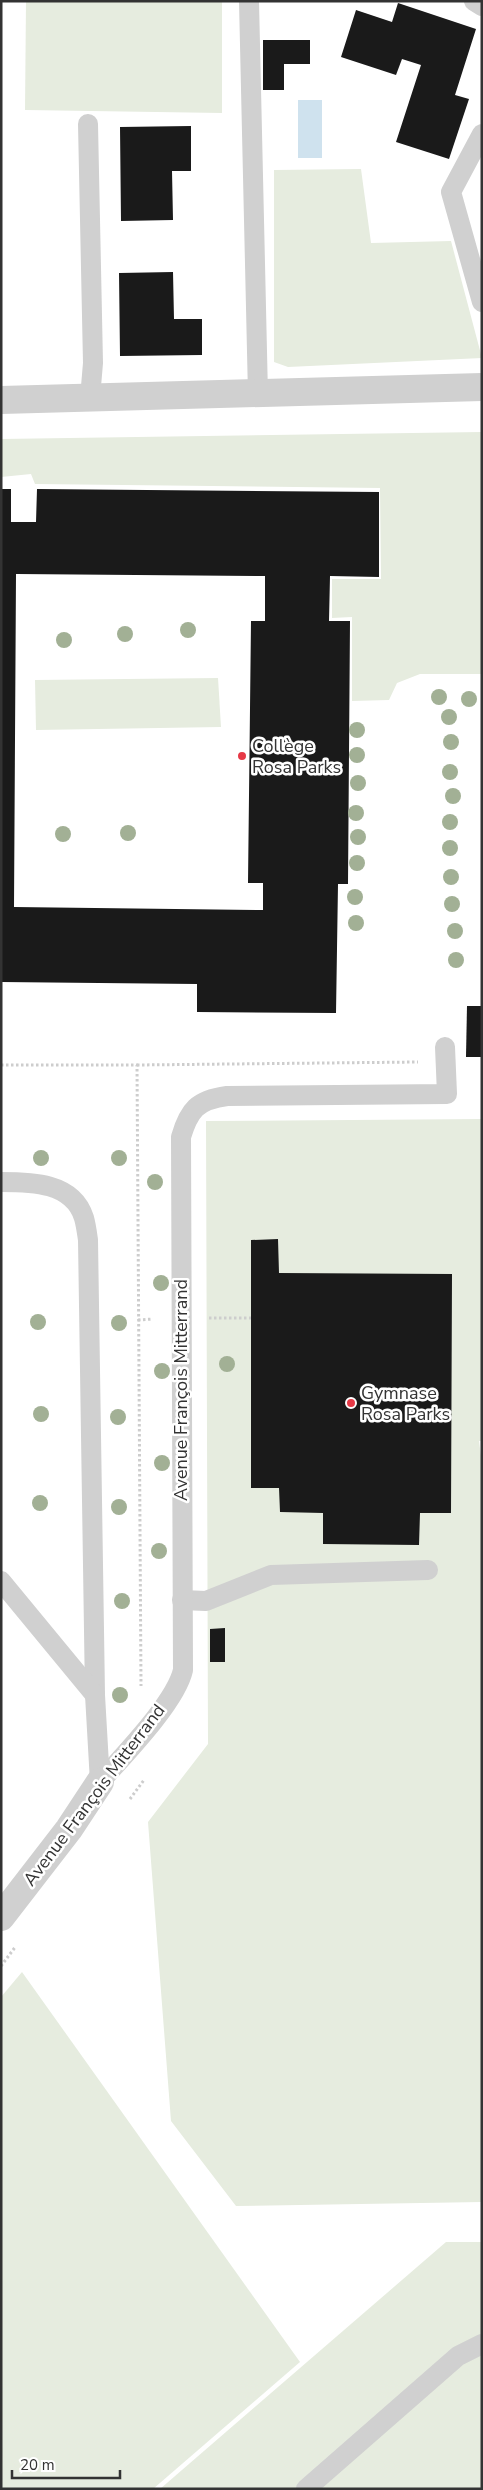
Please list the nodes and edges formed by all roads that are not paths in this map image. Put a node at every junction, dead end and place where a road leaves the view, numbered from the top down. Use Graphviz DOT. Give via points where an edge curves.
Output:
graph roads {
  1 [pos="249,1"];
  2 [pos="474,1"];
  3 [pos="482,6"];
  4 [pos="88,124"];
  5 [pos="482,134"];
  6 [pos="482,302"];
  7 [pos="482,387"];
  8 [pos="258,395"];
  9 [pos="90,398"];
  10 [pos="1,400"];
  11 [pos="445,1047"];
  12 [pos="1,1182"];
  13 [pos="428,1570"];
  14 [pos="1,1581"];
  15 [pos="182,1600"];
  16 [pos="95,1696"];
  17 [pos="100,1782"];
  18 [pos="1,1917"];
  19 [pos="482,2344"];
  20 [pos="306,2489"];
  1 -- 8 [label="lane"];
  2 -- 3 [label="lane"];
  4 -- 9 [label="lane" via="93,363"];
  5 -- 6 [label="lane" via="451,192"];
  7 -- 8 [label="street"];
  8 -- 9 [label="street"];
  9 -- 10 [label="street"];
  11 -- 15 [label="lane, Avenue François Mitterrand" via="447,1094 226,1096 210,1098 196,1106 187,1118 181,1137"];
  12 -- 16 [label="lane" via="49,1185 70,1198 83,1216 88,1240"];
  13 -- 15 [label="lane" via="271,1575 206,1601"];
  14 -- 16 [label="lane"];
  15 -- 17 [label="lane, Avenue François Mitterrand" via="183,1670 180,1683 142,1735"];
  16 -- 17 [label="lane"];
  17 -- 18 [label="street, Avenue François Mitterrand" via="69,1829"];
  19 -- 20 [label="lane" via="458,2356"];
}
